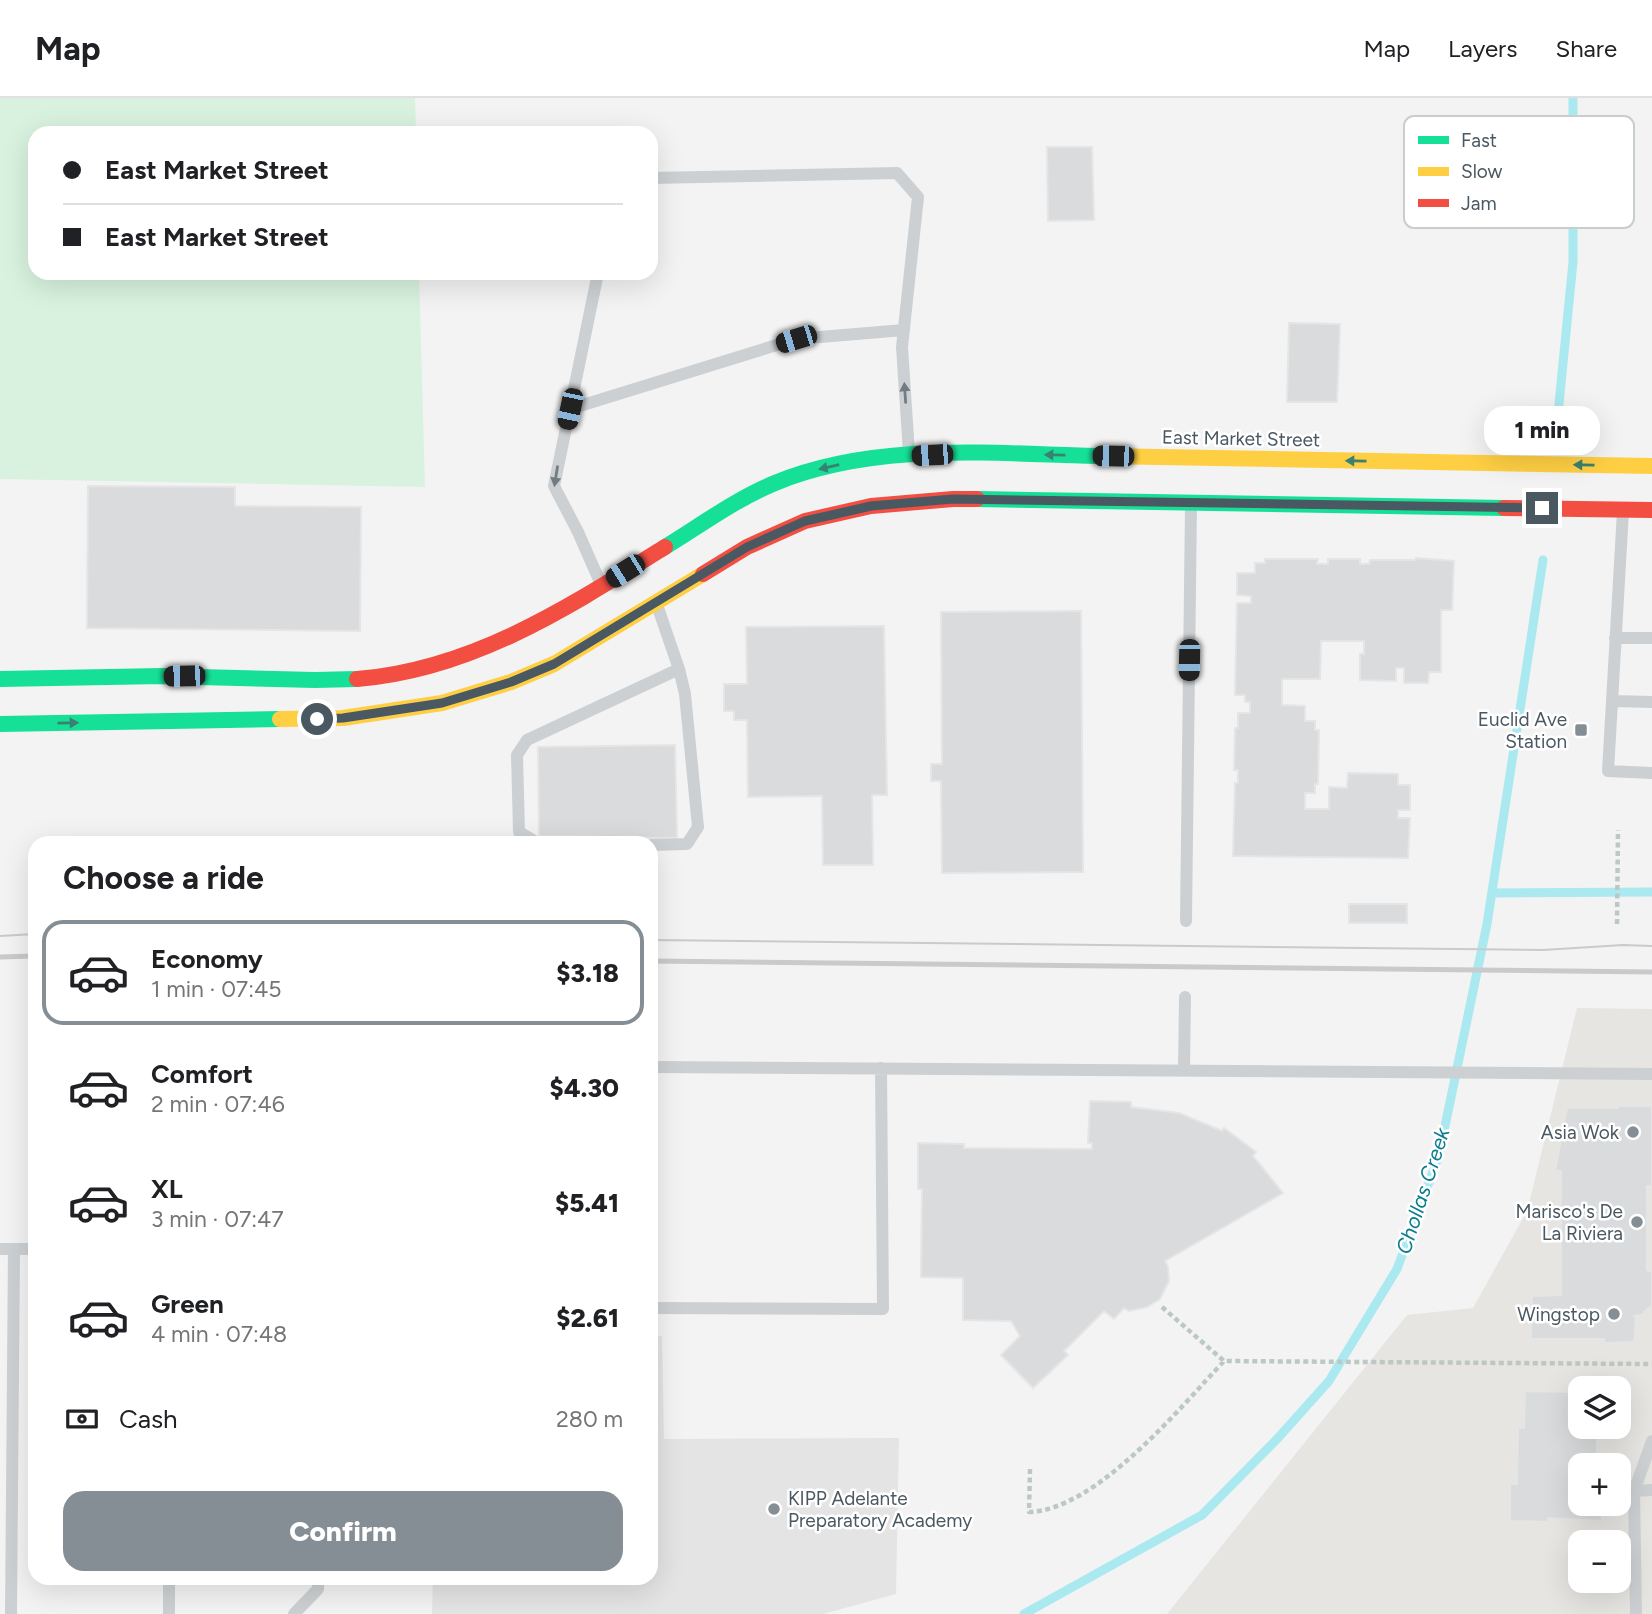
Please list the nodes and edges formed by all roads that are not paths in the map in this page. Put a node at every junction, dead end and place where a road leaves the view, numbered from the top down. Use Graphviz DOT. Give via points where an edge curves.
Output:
graph roads {
  1 [pos="658,178"];
  2 [pos="597,280"];
  3 [pos="904,330"];
  4 [pos="570,409"];
  5 [pos="909,456"];
  6 [pos="1652,466"];
  7 [pos="1191,498"];
  8 [pos="1624,504"];
  9 [pos="1652,510"];
  10 [pos="602,586"];
  11 [pos="655,602"];
  12 [pos="1615,638"];
  13 [pos="1652,638"];
  14 [pos="679,668"];
  15 [pos="0,678"];
  16 [pos="1613,701"];
  17 [pos="1652,702"];
  18 [pos="0,724"];
  19 [pos="1652,773"];
  20 [pos="526,836"];
  21 [pos="658,845"];
  22 [pos="1186,921"];
  23 [pos="1185,997"];
  24 [pos="658,1067"];
  25 [pos="881,1068"];
  26 [pos="1184,1070"];
  27 [pos="1652,1074"];
  28 [pos="0,1249"];
  29 [pos="14,1249"];
  30 [pos="28,1249"];
  31 [pos="658,1308"];
  32 [pos="1652,1441"];
  33 [pos="1652,1490"];
  34 [pos="1634,1491"];
  35 [pos="169,1585"];
  36 [pos="318,1585"];
  37 [pos="11,1614"];
  38 [pos="169,1614"];
  39 [pos="294,1614"];
  40 [pos="1636,1614"];
  1 -- 3 [label="lane" via="897,173 918,197"];
  2 -- 4 [label="lane"];
  3 -- 4 [label="lane" via="796,339"];
  5 -- 3 [label="lane, one-way"];
  4 -- 10 [label="lane, one-way" via="554,486"];
  6 -- 5 [label="main road, East Market Street, one-way" via="1628,471 1192,463 955,453"];
  5 -- 10 [label="main road, East Market Street, one-way" via="833,465 788,478 744,499"];
  7 -- 8 [label="main road"];
  7 -- 11 [label="main road" via="953,499 871,506 805,521 747,547"];
  7 -- 22 [label="lane"];
  8 -- 9 [label="main road"];
  8 -- 12 [label="lane"];
  10 -- 15 [label="main road, East Market Street" via="512,637 443,664 388,677 332,681 184,676"];
  11 -- 14 [label="lane"];
  18 -- 11 [label="main road, one-way" via="343,718 442,703 554,664"];
  12 -- 13 [label="lane"];
  12 -- 16 [label="lane"];
  14 -- 20 [label="lane" via="527,740 517,755 519,832"];
  14 -- 21 [label="lane" via="698,827 687,844"];
  16 -- 17 [label="lane"];
  16 -- 19 [label="lane" via="1608,771"];
  23 -- 26 [label="lane"];
  24 -- 25 [label="lane"];
  25 -- 26 [label="lane"];
  25 -- 31 [label="lane" via="883,1309"];
  26 -- 27 [label="lane"];
  28 -- 29 [label="lane"];
  29 -- 30 [label="lane"];
  29 -- 37 [label="lane"];
  32 -- 34 [label="lane"];
  33 -- 34 [label="lane"];
  34 -- 40 [label="lane"];
  35 -- 38 [label="lane"];
  36 -- 39 [label="lane"];
}
